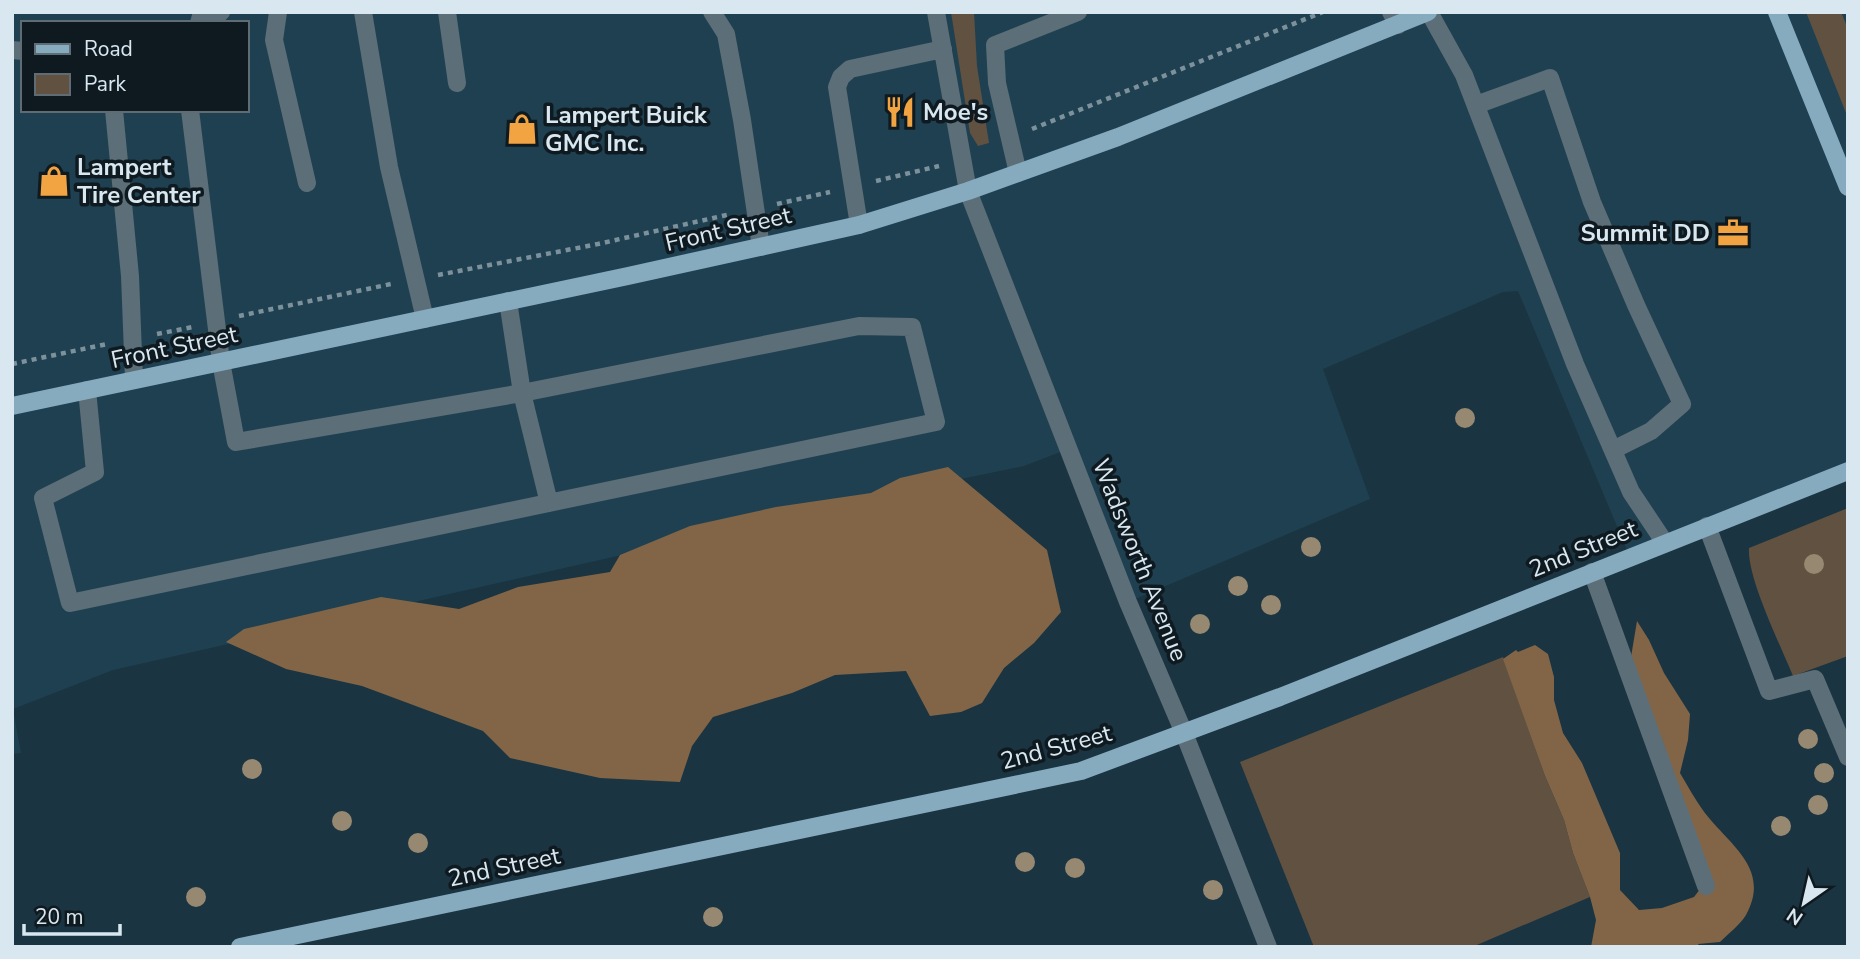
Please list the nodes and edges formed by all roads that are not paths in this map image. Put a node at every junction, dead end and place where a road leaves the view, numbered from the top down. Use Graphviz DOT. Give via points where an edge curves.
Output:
graph roads {
  1 [pos="221,12"];
  2 [pos="278,12"];
  3 [pos="363,12"];
  4 [pos="447,12"];
  5 [pos="712,12"];
  6 [pos="936,12"];
  7 [pos="1078,12"];
  8 [pos="1428,12"];
  9 [pos="1777,12"];
  10 [pos="1395,19"];
  11 [pos="199,21"];
  12 [pos="943,49"];
  13 [pos="457,83"];
  14 [pos="1476,105"];
  15 [pos="114,112"];
  16 [pos="190,112"];
  17 [pos="1018,173"];
  18 [pos="307,183"];
  19 [pos="1848,187"];
  20 [pos="968,191"];
  21 [pos="859,225"];
  22 [pos="761,247"];
  23 [pos="508,301"];
  24 [pos="425,318"];
  25 [pos="220,362"];
  26 [pos="134,380"];
  27 [pos="87,390"];
  28 [pos="522,393"];
  29 [pos="12,406"];
  30 [pos="1613,450"];
  31 [pos="1848,471"];
  32 [pos="549,503"];
  33 [pos="1707,526"];
  34 [pos="1665,543"];
  35 [pos="1592,572"];
  36 [pos="1184,733"];
  37 [pos="1848,757"];
  38 [pos="1706,886"];
  39 [pos="240,947"];
  40 [pos="1268,947"];
  1 -- 11 [label="street" via="201,16"];
  2 -- 18 [label="street" via="274,40"];
  3 -- 24 [label="street" via="389,167"];
  4 -- 13 [label="street"];
  5 -- 22 [label="street" via="726,34"];
  6 -- 12 [label="street, Wadsworth Avenue"];
  7 -- 17 [label="street" via="995,45 997,83"];
  8 -- 10 [label="main road, Front Street"];
  8 -- 14 [label="street"];
  9 -- 19 [label="main road"];
  10 -- 17 [label="main road, Front Street" via="1130,133"];
  12 -- 20 [label="street, Wadsworth Avenue"];
  12 -- 21 [label="street" via="850,69 841,77 837,87"];
  14 -- 30 [label="street"];
  14 -- 30 [label="street" via="1550,78 1592,202 1682,404 1651,431"];
  15 -- 26 [label="street" via="130,276"];
  16 -- 25 [label="street"];
  17 -- 20 [label="main road, Front Street"];
  20 -- 21 [label="main road, Front Street"];
  20 -- 36 [label="street, Wadsworth Avenue" via="1128,602"];
  21 -- 22 [label="main road, Front Street"];
  22 -- 23 [label="main road, Front Street"];
  23 -- 24 [label="main road, Front Street"];
  23 -- 28 [label="street"];
  24 -- 25 [label="main road, Front Street"];
  25 -- 26 [label="main road, Front Street"];
  25 -- 28 [label="street" via="236,442"];
  26 -- 27 [label="main road, Front Street"];
  27 -- 29 [label="main road, Front Street"];
  27 -- 32 [label="street" via="95,472 43,498 70,603"];
  28 -- 32 [label="street"];
  28 -- 32 [label="street" via="859,326 912,327 936,422"];
  30 -- 34 [label="street" via="1631,492"];
  31 -- 33 [label="main road, 2nd Street"];
  33 -- 34 [label="main road, 2nd Street"];
  33 -- 37 [label="street" via="1769,691 1815,679"];
  34 -- 35 [label="main road, 2nd Street"];
  35 -- 36 [label="main road, 2nd Street"];
  35 -- 38 [label="street"];
  36 -- 39 [label="main road, 2nd Street" via="1081,771"];
  36 -- 40 [label="street, Wadsworth Avenue"];
}
